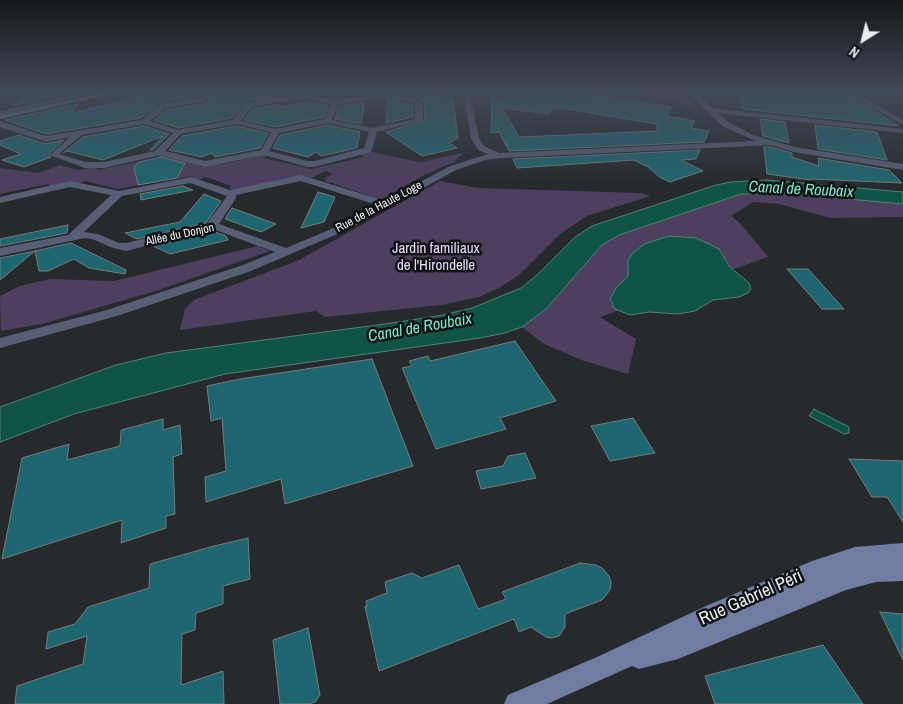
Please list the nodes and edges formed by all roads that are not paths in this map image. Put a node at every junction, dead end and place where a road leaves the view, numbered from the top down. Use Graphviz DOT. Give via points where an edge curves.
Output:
graph roads {
  1 [pos="0,123"];
  2 [pos="139,123"];
  3 [pos="147,123"];
  4 [pos="231,123"];
  5 [pos="240,123"];
  6 [pos="318,123"];
  7 [pos="337,123"];
  8 [pos="406,123"];
  9 [pos="472,123"];
  10 [pos="725,123"];
  11 [pos="829,123"];
  12 [pos="373,130"];
  13 [pos="276,131"];
  14 [pos="903,131"];
  15 [pos="178,132"];
  16 [pos="81,133"];
  17 [pos="750,137"];
  18 [pos="475,138"];
  19 [pos="771,143"];
  20 [pos="714,146"];
  21 [pos="160,152"];
  22 [pos="264,152"];
  23 [pos="472,154"];
  24 [pos="497,155"];
  25 [pos="903,167"];
  26 [pos="229,193"];
  27 [pos="119,194"];
  28 [pos="0,200"];
  29 [pos="386,205"];
  30 [pos="214,226"];
  31 [pos="72,237"];
  32 [pos="0,252"];
  33 [pos="287,252"];
  34 [pos="0,344"];
  35 [pos="903,553"];
  36 [pos="903,570"];
  37 [pos="606,666"];
  38 [pos="517,704"];
  1 -- 16 [label="street" via="46,139"];
  2 -- 16 [label="street"];
  3 -- 15 [label="street"];
  4 -- 15 [label="street"];
  5 -- 13 [label="street"];
  6 -- 13 [label="street"];
  7 -- 12 [label="street"];
  8 -- 12 [label="street"];
  9 -- 18 [label="street"];
  10 -- 17 [label="street"];
  11 -- 14 [label="street"];
  12 -- 22 [label="street" via="368,150 316,164"];
  13 -- 22 [label="street"];
  15 -- 21 [label="street"];
  16 -- 21 [label="street" via="54,155 92,166"];
  17 -- 19 [label="street"];
  17 -- 20 [label="street"];
  18 -- 23 [label="street"];
  18 -- 24 [label="street" via="480,148"];
  19 -- 20 [label="street, Rue de la Haute Loge"];
  19 -- 25 [label="street"];
  20 -- 24 [label="street, Rue de la Haute Loge"];
  21 -- 22 [label="street" via="205,164"];
  23 -- 24 [label="street, Rue de la Haute Loge"];
  23 -- 29 [label="street, Rue de la Haute Loge"];
  26 -- 27 [label="street" via="191,180"];
  26 -- 29 [label="street" via="301,178"];
  26 -- 30 [label="street" via="232,196 213,222"];
  27 -- 28 [label="street" via="70,184"];
  27 -- 31 [label="street"];
  29 -- 33 [label="street, Rue de la Haute Loge"];
  30 -- 31 [label="street, Allée du Donjon" via="126,247 94,236"];
  30 -- 33 [label="street, Allée du Donjon"];
  31 -- 32 [label="street, Allée du Donjon"];
  33 -- 34 [label="street, Rue de la Haute Loge" via="155,300"];
  35 -- 37 [label="main road, Rue Gabriel Péri" via="855,557 820,568"];
  36 -- 37 [label="main road, Rue Gabriel Péri" via="876,571 846,579 678,647"];
  37 -- 38 [label="main road, Rue Gabriel Péri"];
}
